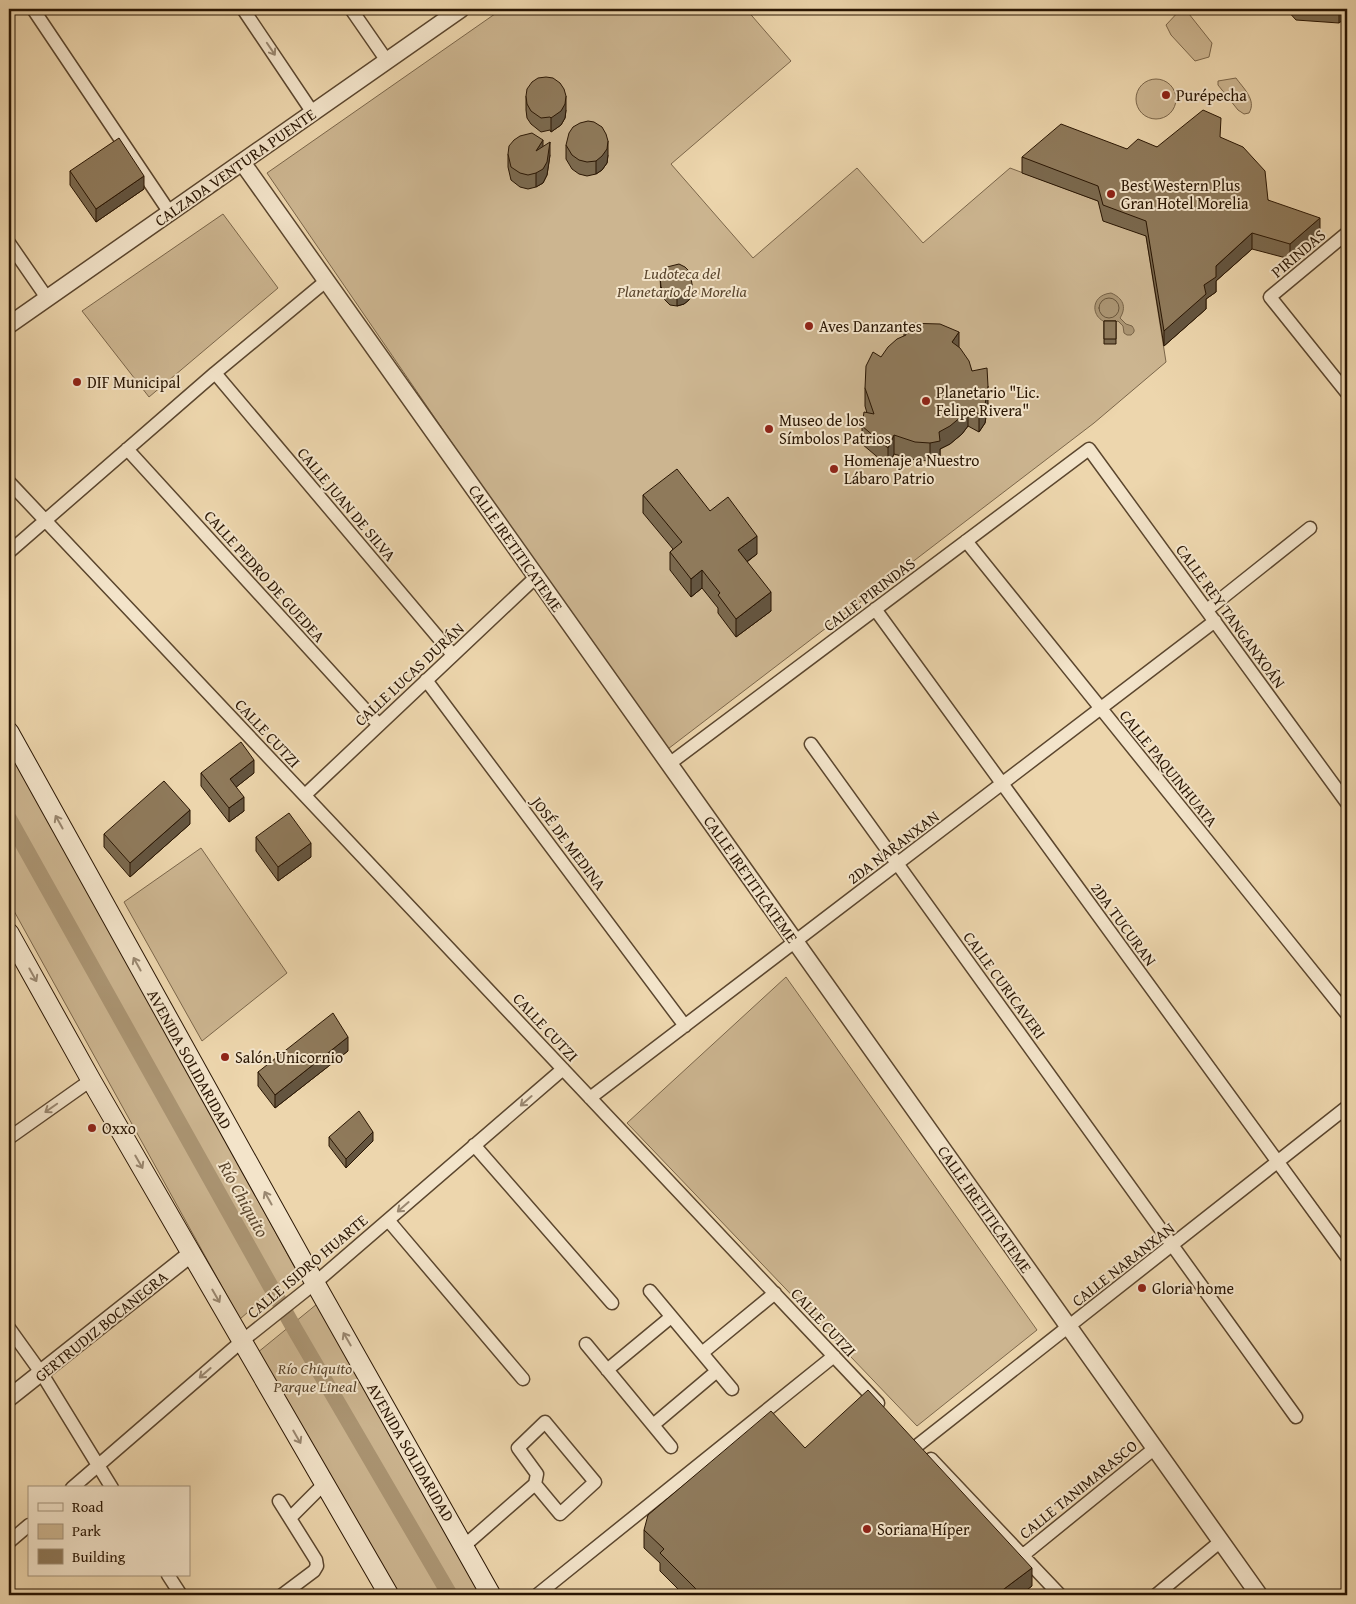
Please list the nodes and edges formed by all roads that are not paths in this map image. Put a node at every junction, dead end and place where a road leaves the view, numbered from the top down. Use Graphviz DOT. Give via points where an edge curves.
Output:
graph roads {
  1 [pos="33,9"];
  2 [pos="244,9"];
  3 [pos="351,9"];
  4 [pos="461,9"];
  5 [pos="387,61"];
  6 [pos="313,113"];
  7 [pos="242,162"];
  8 [pos="170,213"];
  9 [pos="1347,233"];
  10 [pos="9,242"];
  11 [pos="326,281"];
  12 [pos="47,298"];
  13 [pos="9,326"];
  14 [pos="215,373"];
  15 [pos="1347,393"];
  16 [pos="127,449"];
  17 [pos="1089,449"];
  18 [pos="9,482"];
  19 [pos="45,520"];
  20 [pos="1310,528"];
  21 [pos="966,541"];
  22 [pos="9,552"];
  23 [pos="536,577"];
  24 [pos="875,609"];
  25 [pos="1207,610"];
  26 [pos="1215,621"];
  27 [pos="453,655"];
  28 [pos="426,680"];
  29 [pos="1101,708"];
  30 [pos="379,725"];
  31 [pos="9,732"];
  32 [pos="811,744"];
  33 [pos="669,764"];
  34 [pos="1002,784"];
  35 [pos="305,795"];
  36 [pos="1347,803"];
  37 [pos="898,864"];
  38 [pos="9,932"];
  39 [pos="795,941"];
  40 [pos="1347,1014"];
  41 [pos="685,1026"];
  42 [pos="563,1069"];
  43 [pos="91,1080"];
  44 [pos="590,1098"];
  45 [pos="1347,1107"];
  46 [pos="9,1138"];
  47 [pos="474,1146"];
  48 [pos="1278,1162"];
  49 [pos="388,1220"];
  50 [pos="1172,1245"];
  51 [pos="192,1254"];
  52 [pos="1347,1257"];
  53 [pos="315,1283"];
  54 [pos="650,1292"];
  55 [pos="774,1293"];
  56 [pos="612,1303"];
  57 [pos="671,1316"];
  58 [pos="1069,1327"];
  59 [pos="9,1328"];
  60 [pos="242,1341"];
  61 [pos="586,1344"];
  62 [pos="702,1353"];
  63 [pos="834,1356"];
  64 [pos="607,1370"];
  65 [pos="717,1371"];
  66 [pos="42,1374"];
  67 [pos="523,1379"];
  68 [pos="732,1389"];
  69 [pos="9,1398"];
  70 [pos="886,1411"];
  71 [pos="1296,1417"];
  72 [pos="653,1425"];
  73 [pos="671,1447"];
  74 [pos="1155,1448"];
  75 [pos="98,1465"];
  76 [pos="324,1484"];
  77 [pos="535,1484"];
  78 [pos="74,1486"];
  79 [pos="111,1486"];
  80 [pos="280,1501"];
  81 [pos="290,1518"];
  82 [pos="28,1526"];
  83 [pos="1221,1541"];
  84 [pos="9,1542"];
  85 [pos="464,1546"];
  86 [pos="1022,1556"];
  87 [pos="169,1576"];
  88 [pos="181,1595"];
  89 [pos="282,1595"];
  90 [pos="389,1595"];
  91 [pos="491,1595"];
  92 [pos="536,1595"];
  93 [pos="1060,1595"];
  94 [pos="1156,1595"];
  95 [pos="1259,1595"];
  1 -- 8 [label="street"];
  2 -- 6 [label="street, one-way"];
  3 -- 5 [label="street"];
  4 -- 5 [label="street, CALZADA VENTURA PUENTE"];
  5 -- 6 [label="street, CALZADA VENTURA PUENTE"];
  6 -- 7 [label="street, CALZADA VENTURA PUENTE"];
  7 -- 8 [label="street, CALZADA VENTURA PUENTE"];
  7 -- 11 [label="street, CALLE IRETITICATEME"];
  8 -- 12 [label="street, CALZADA VENTURA PUENTE"];
  9 -- 15 [label="street, PIRINDAS" via="1270,297"];
  10 -- 12 [label="street"];
  11 -- 14 [label="street"];
  11 -- 23 [label="street, CALLE IRETITICATEME"];
  12 -- 13 [label="street, CALZADA VENTURA PUENTE"];
  14 -- 16 [label="street"];
  14 -- 27 [label="street, CALLE JUAN DE SILVA"];
  16 -- 19 [label="street"];
  16 -- 30 [label="street, CALLE PEDRO DE GUEDEA"];
  17 -- 21 [label="street, CALLE PIRINDAS"];
  17 -- 25 [label="street, CALLE REY TANGANXOÁN"];
  18 -- 19 [label="street, CALLE CUTZI"];
  19 -- 22 [label="street"];
  19 -- 35 [label="street, CALLE CUTZI"];
  20 -- 25 [label="street"];
  21 -- 24 [label="street, CALLE PIRINDAS"];
  21 -- 29 [label="street, CALLE PAQUINHUATA"];
  23 -- 27 [label="street, CALLE LUCAS DURÁN"];
  23 -- 33 [label="street, CALLE IRETITICATEME"];
  24 -- 33 [label="street, CALLE PIRINDAS"];
  24 -- 34 [label="street, 2DA TUCURAN"];
  25 -- 26 [label="street, CALLE REY TANGANXOÁN"];
  26 -- 29 [label="street, 2DA NARANXAN"];
  26 -- 36 [label="street, CALLE REY TANGANXOÁN"];
  27 -- 28 [label="street, CALLE LUCAS DURÁN"];
  28 -- 30 [label="street, CALLE LUCAS DURÁN"];
  28 -- 41 [label="street, JOSÉ DE MEDINA"];
  29 -- 34 [label="street, 2DA NARANXAN"];
  29 -- 40 [label="street, CALLE PAQUINHUATA"];
  30 -- 35 [label="street, CALLE LUCAS DURÁN"];
  53 -- 31 [label="main road, AVENIDA SOLIDARIDAD, one-way"];
  32 -- 37 [label="street, CALLE CURICAVERI"];
  33 -- 39 [label="street, CALLE IRETITICATEME"];
  34 -- 37 [label="street, 2DA NARANXAN"];
  34 -- 48 [label="street, 2DA TUCURAN"];
  35 -- 42 [label="street, CALLE CUTZI"];
  37 -- 39 [label="street, 2DA NARANXAN"];
  37 -- 50 [label="street, CALLE CURICAVERI"];
  38 -- 43 [label="main road, one-way"];
  39 -- 41 [label="street, 2DA NARANXAN"];
  39 -- 58 [label="street, CALLE IRETITICATEME"];
  41 -- 44 [label="street, 2DA NARANXAN"];
  42 -- 44 [label="street, CALLE CUTZI"];
  42 -- 47 [label="street, CALLE ISIDRO HUARTE, one-way"];
  43 -- 46 [label="street, one-way"];
  43 -- 51 [label="main road, one-way"];
  44 -- 55 [label="street, CALLE CUTZI"];
  45 -- 48 [label="street, CALLE NARANXAN"];
  47 -- 49 [label="street, CALLE ISIDRO HUARTE, one-way"];
  47 -- 56 [label="street"];
  48 -- 50 [label="street, CALLE NARANXAN"];
  48 -- 52 [label="street, 2DA TUCURAN"];
  49 -- 53 [label="street, CALLE ISIDRO HUARTE"];
  49 -- 67 [label="street"];
  50 -- 58 [label="street, CALLE NARANXAN"];
  50 -- 71 [label="street, CALLE CURICAVERI"];
  51 -- 60 [label="main road, one-way"];
  51 -- 66 [label="street, GERTRUDIZ BOCANEGRA"];
  53 -- 60 [label="street, CALLE ISIDRO HUARTE"];
  85 -- 53 [label="main road, AVENIDA SOLIDARIDAD, one-way"];
  54 -- 57 [label="street"];
  55 -- 62 [label="street"];
  55 -- 63 [label="street, CALLE CUTZI"];
  57 -- 62 [label="street"];
  57 -- 64 [label="street"];
  58 -- 74 [label="street, CALLE IRETITICATEME"];
  58 -- 86 [label="street, CALLE NARANXAN" via="914,1441"];
  59 -- 66 [label="street"];
  60 -- 75 [label="street, CALLE ISIDRO HUARTE, one-way"];
  60 -- 76 [label="main road, one-way"];
  61 -- 64 [label="street"];
  62 -- 65 [label="street"];
  63 -- 70 [label="street, CALLE CUTZI"];
  63 -- 92 [label="street"];
  64 -- 72 [label="street"];
  65 -- 68 [label="street"];
  65 -- 72 [label="street"];
  66 -- 69 [label="street, GERTRUDIZ BOCANEGRA"];
  66 -- 75 [label="street"];
  72 -- 73 [label="street"];
  74 -- 83 [label="street, CALLE IRETITICATEME"];
  74 -- 86 [label="street, CALLE TANIMARASCO"];
  75 -- 78 [label="street, CALLE ISIDRO HUARTE"];
  75 -- 79 [label="street"];
  76 -- 81 [label="street"];
  76 -- 90 [label="main road"];
  77 -- 77 [label="street" via="560,1514 595,1482 546,1422 518,1448 537,1474"];
  77 -- 85 [label="street"];
  80 -- 81 [label="street"];
  81 -- 89 [label="street" via="317,1566"];
  82 -- 84 [label="street"];
  83 -- 94 [label="street"];
  83 -- 95 [label="street, CALLE IRETITICATEME"];
  85 -- 91 [label="main road, AVENIDA SOLIDARIDAD"];
  86 -- 93 [label="street"];
  87 -- 88 [label="street"];
}
